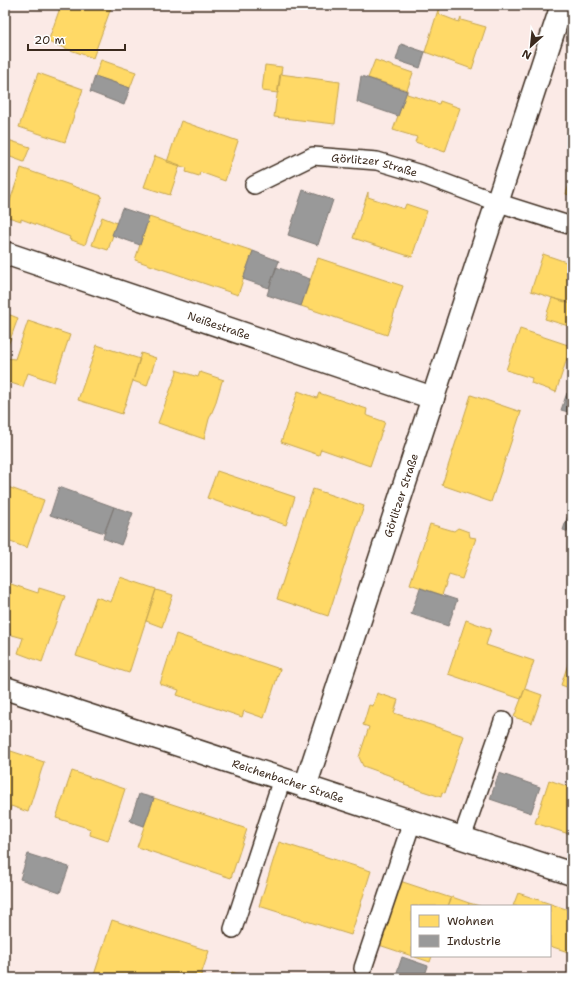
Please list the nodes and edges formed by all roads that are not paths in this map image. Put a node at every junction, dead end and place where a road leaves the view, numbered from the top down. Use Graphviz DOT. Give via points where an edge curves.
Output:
graph roads {
  1 [pos="562,5"];
  2 [pos="254,185"];
  3 [pos="496,202"];
  4 [pos="572,226"];
  5 [pos="5,253"];
  6 [pos="432,398"];
  7 [pos="5,688"];
  8 [pos="503,721"];
  9 [pos="282,779"];
  10 [pos="305,787"];
  11 [pos="412,822"];
  12 [pos="462,838"];
  13 [pos="572,874"];
  14 [pos="233,929"];
  15 [pos="363,968"];
  1 -- 3 [label="street, Görlitzer Straße"];
  2 -- 3 [label="lane, Görlitzer Straße" via="313,156 377,161 424,175"];
  3 -- 4 [label="lane, Görlitzer Straße"];
  3 -- 6 [label="street, Görlitzer Straße"];
  5 -- 6 [label="street, Neißestraße"];
  6 -- 10 [label="street, Görlitzer Straße"];
  7 -- 9 [label="street, Reichenbacher Straße"];
  8 -- 12 [label="lane"];
  9 -- 10 [label="street, Reichenbacher Straße"];
  9 -- 14 [label="lane"];
  10 -- 11 [label="street, Reichenbacher Straße"];
  11 -- 12 [label="street, Reichenbacher Straße"];
  11 -- 15 [label="lane"];
  12 -- 13 [label="street, Reichenbacher Straße"];
}
